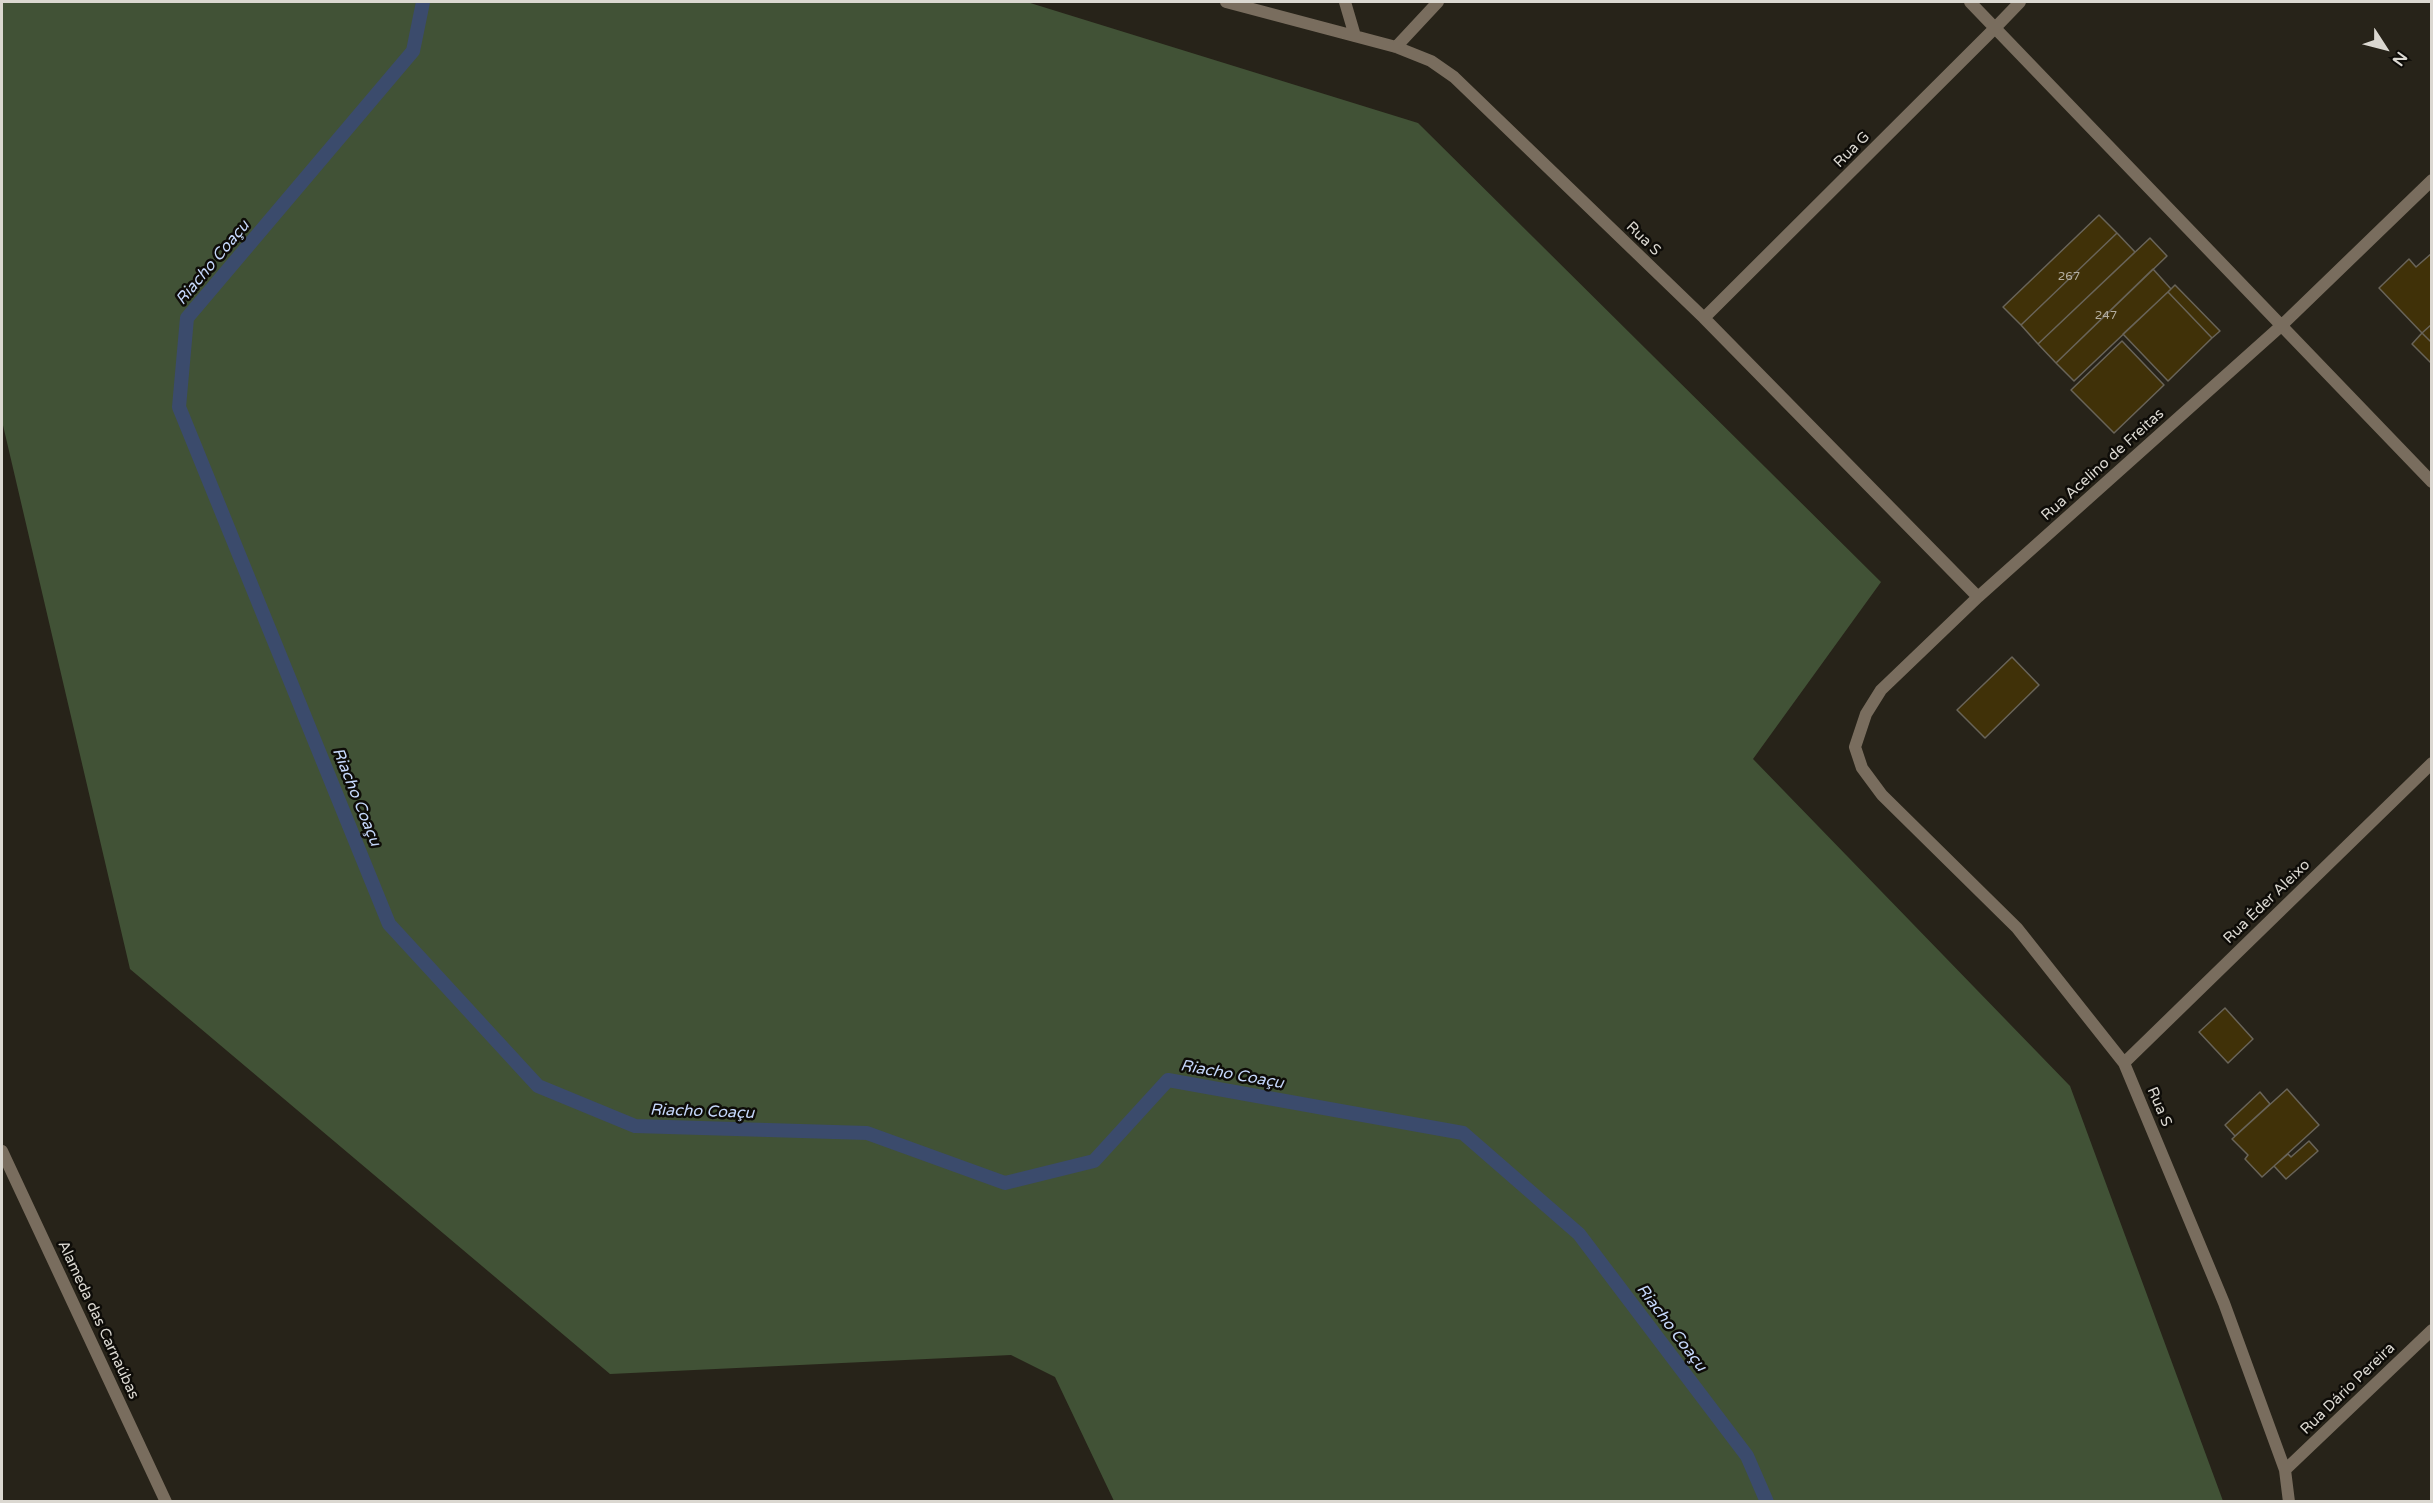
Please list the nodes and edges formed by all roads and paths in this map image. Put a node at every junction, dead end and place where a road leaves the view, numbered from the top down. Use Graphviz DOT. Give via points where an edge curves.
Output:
graph roads {
  1 [pos="1226,2"];
  2 [pos="1345,2"];
  3 [pos="1438,2"];
  4 [pos="1970,2"];
  5 [pos="2020,2"];
  6 [pos="1995,28"];
  7 [pos="1355,36"];
  8 [pos="1396,47"];
  9 [pos="2432,180"];
  10 [pos="1704,318"];
  11 [pos="2281,326"];
  12 [pos="2432,482"];
  13 [pos="1978,597"];
  14 [pos="2432,763"];
  15 [pos="1882,795"];
  16 [pos="2124,1063"];
  17 [pos="2,1151"];
  18 [pos="2432,1330"];
  19 [pos="2285,1470"];
  20 [pos="166,1502"];
  21 [pos="2289,1502"];
  1 -- 7 [label="street, Rua S"];
  2 -- 7 [label="street"];
  3 -- 8 [label="street"];
  4 -- 6 [label="street"];
  5 -- 6 [label="street, Rua G"];
  6 -- 10 [label="street, Rua G"];
  6 -- 11 [label="street"];
  7 -- 8 [label="street, Rua S"];
  8 -- 10 [label="street, Rua S" via="1431,61 1454,78"];
  9 -- 11 [label="street, Rua Acelino de Freitas"];
  10 -- 13 [label="street, Rua S"];
  11 -- 12 [label="street"];
  11 -- 13 [label="street, Rua Acelino de Freitas"];
  13 -- 15 [label="street, Rua Acelino de Freitas" via="1881,690 1866,714 1855,747 1862,768"];
  14 -- 16 [label="street, Rua Éder Aleixo"];
  15 -- 16 [label="street, Rua S" via="2018,928"];
  16 -- 19 [label="street, Rua S" via="2224,1303"];
  17 -- 20 [label="street, Alameda das Carnaúbas"];
  18 -- 19 [label="street, Rua Dário Pereira"];
  19 -- 21 [label="street, Rua S"];
}
